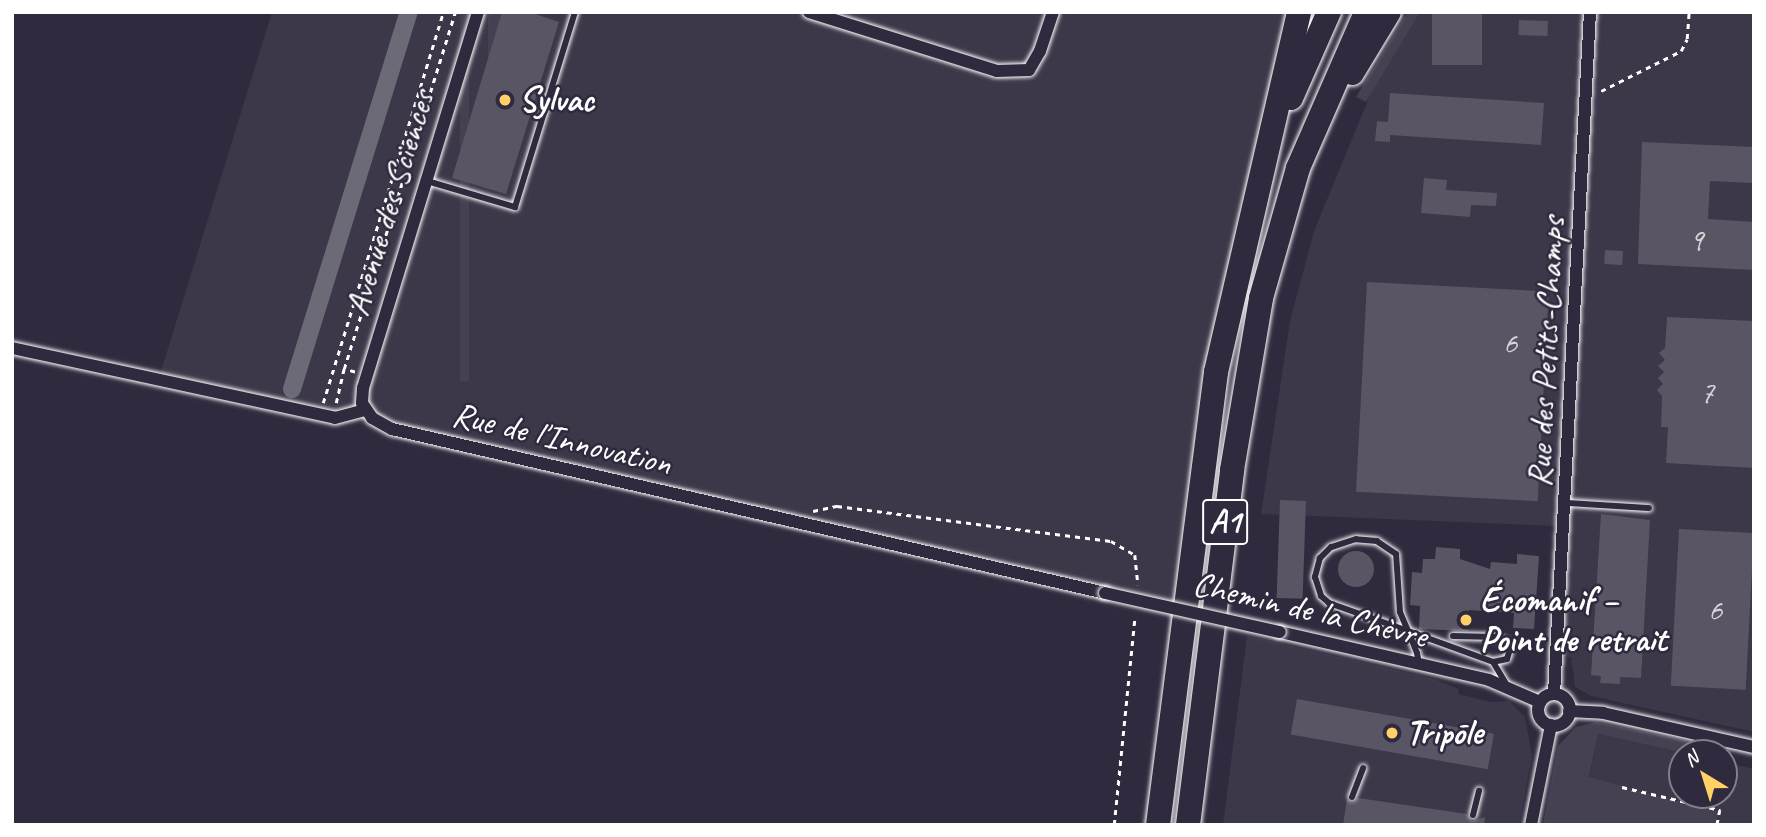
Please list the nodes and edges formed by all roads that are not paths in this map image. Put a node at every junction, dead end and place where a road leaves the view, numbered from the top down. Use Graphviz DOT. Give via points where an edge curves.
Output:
graph roads {
  1 [pos="478,12"];
  2 [pos="575,12"];
  3 [pos="809,12"];
  4 [pos="1053,12"];
  5 [pos="1299,12"];
  6 [pos="1329,12"];
  7 [pos="1366,12"];
  8 [pos="1389,12"];
  9 [pos="1590,12"];
  10 [pos="427,181"];
  11 [pos="1281,222"];
  12 [pos="1241,253"];
  13 [pos="12,348"];
  14 [pos="365,410"];
  15 [pos="1567,503"];
  16 [pos="1649,508"];
  17 [pos="1105,593"];
  18 [pos="1408,631"];
  19 [pos="1452,636"];
  20 [pos="1493,662"];
  21 [pos="1419,664"];
  22 [pos="1506,684"];
  23 [pos="1554,694"];
  24 [pos="1540,702"];
  25 [pos="1569,711"];
  26 [pos="1551,725"];
  27 [pos="1754,747"];
  28 [pos="1363,768"];
  29 [pos="1479,791"];
  30 [pos="1352,797"];
  31 [pos="1473,815"];
  32 [pos="1158,825"];
  33 [pos="1188,825"];
  34 [pos="1531,825"];
  1 -- 10 [label="street, Avenue des Sciences"];
  2 -- 10 [label="lane" via="515,207"];
  3 -- 4 [label="street" via="997,71 1029,70"];
  5 -- 12 [label="highway"];
  6 -- 12 [label="highway, A1" via="1284,116"];
  7 -- 11 [label="highway, A1" via="1313,127"];
  8 -- 11 [label="highway" via="1348,81"];
  9 -- 15 [label="street, Rue des Petits-Champs"];
  10 -- 14 [label="street, Avenue des Sciences" via="363,388"];
  11 -- 33 [label="highway, A1" via="1255,323 1240,415"];
  12 -- 32 [label="highway, A1" via="1209,417"];
  13 -- 14 [label="street" via="335,418"];
  14 -- 17 [label="street, Rue de l'Innovation" via="392,429"];
  15 -- 16 [label="lane"];
  15 -- 23 [label="street, Rue des Petits-Champs"];
  17 -- 21 [label="street, Chemin de la Chèvre, bridge"];
  18 -- 18 [label="lane" via="1329,603 1321,596 1316,568 1331,547 1356,539 1377,541 1395,554 1400,612"];
  18 -- 20 [label="lane"];
  18 -- 21 [label="lane"];
  19 -- 20 [label="lane" via="1496,637 1506,642 1510,649 1507,659"];
  20 -- 22 [label="lane"];
  21 -- 22 [label="street, Chemin de la Chèvre"];
  22 -- 24 [label="street, Chemin de la Chèvre"];
  23 -- 24 [label="street"];
  23 -- 25 [label="street" via="1565,699"];
  24 -- 26 [label="street" via="1538,714"];
  25 -- 26 [label="street" via="1563,722"];
  25 -- 27 [label="street" via="1603,713"];
  26 -- 34 [label="street"];
  28 -- 30 [label="lane"];
  29 -- 31 [label="lane"];
}
